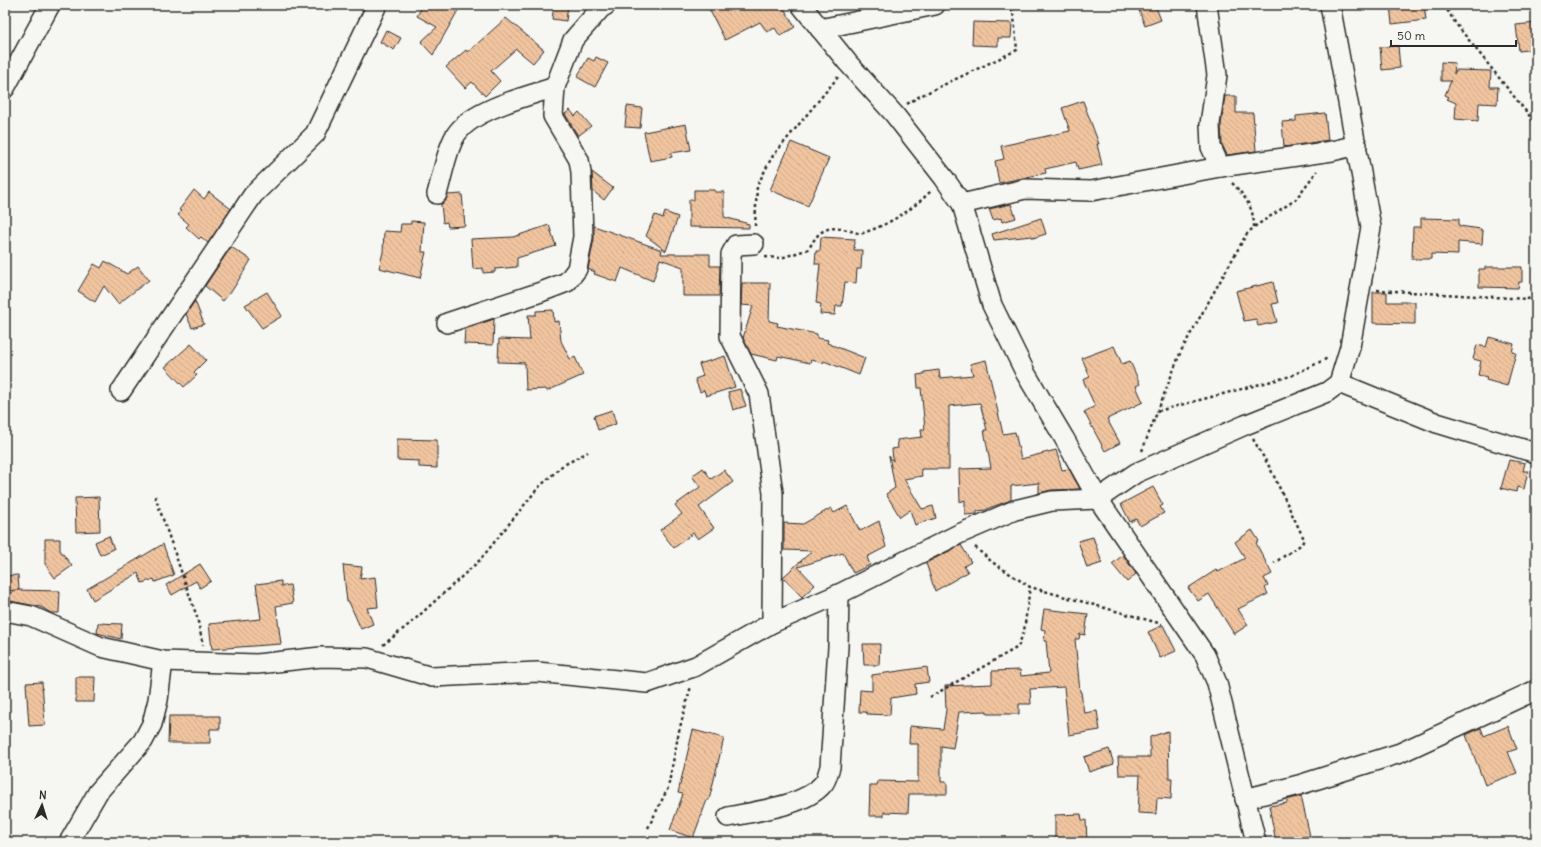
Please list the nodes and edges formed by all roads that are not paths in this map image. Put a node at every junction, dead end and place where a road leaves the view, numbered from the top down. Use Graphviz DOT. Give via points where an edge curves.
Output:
graph roads {
  1 [pos="50,5"];
  2 [pos="376,5"];
  3 [pos="606,5"];
  4 [pos="801,5"];
  5 [pos="935,5"];
  6 [pos="1207,5"];
  7 [pos="1330,5"];
  8 [pos="820,29"];
  9 [pos="8,80"];
  10 [pos="555,86"];
  11 [pos="1357,145"];
  12 [pos="1218,167"];
  13 [pos="437,194"];
  14 [pos="962,204"];
  15 [pos="754,244"];
  16 [pos="447,323"];
  17 [pos="1339,383"];
  18 [pos="121,390"];
  19 [pos="1536,453"];
  20 [pos="1098,499"];
  21 [pos="839,594"];
  22 [pos="5,610"];
  23 [pos="772,623"];
  24 [pos="163,661"];
  25 [pos="1536,690"];
  26 [pos="1245,799"];
  27 [pos="728,817"];
  28 [pos="69,842"];
  29 [pos="1256,842"];
  1 -- 9 [label="street"];
  2 -- 18 [label="street" via="315,134 253,195"];
  3 -- 10 [label="street" via="572,40"];
  4 -- 8 [label="street"];
  5 -- 8 [label="street"];
  6 -- 12 [label="street" via="1217,75 1210,124 1211,147"];
  7 -- 11 [label="street"];
  8 -- 14 [label="street" via="894,114"];
  10 -- 13 [label="street" via="481,113 464,124 454,138"];
  10 -- 16 [label="street" via="552,116 579,160 581,172 584,237 577,269 567,282"];
  11 -- 12 [label="street" via="1332,151"];
  11 -- 17 [label="street" via="1371,227 1350,347"];
  12 -- 14 [label="street" via="1091,192 1025,189"];
  14 -- 20 [label="street" via="992,305 1026,374"];
  15 -- 23 [label="street" via="736,245 731,254 730,336 759,394 773,493"];
  17 -- 19 [label="street" via="1437,423"];
  17 -- 20 [label="street" via="1327,392 1136,473"];
  20 -- 21 [label="street" via="1052,502 1015,510 959,534"];
  20 -- 26 [label="street" via="1205,656 1217,683"];
  21 -- 23 [label="street"];
  21 -- 27 [label="street" via="830,767 825,783 812,794 784,805"];
  22 -- 24 [label="street" via="31,616 101,647"];
  23 -- 24 [label="street" via="696,666 647,683 537,672 432,677 367,658 322,657 257,664"];
  24 -- 28 [label="street" via="152,724 143,741 98,792"];
  25 -- 26 [label="street" via="1400,753"];
  26 -- 29 [label="street"];
}
